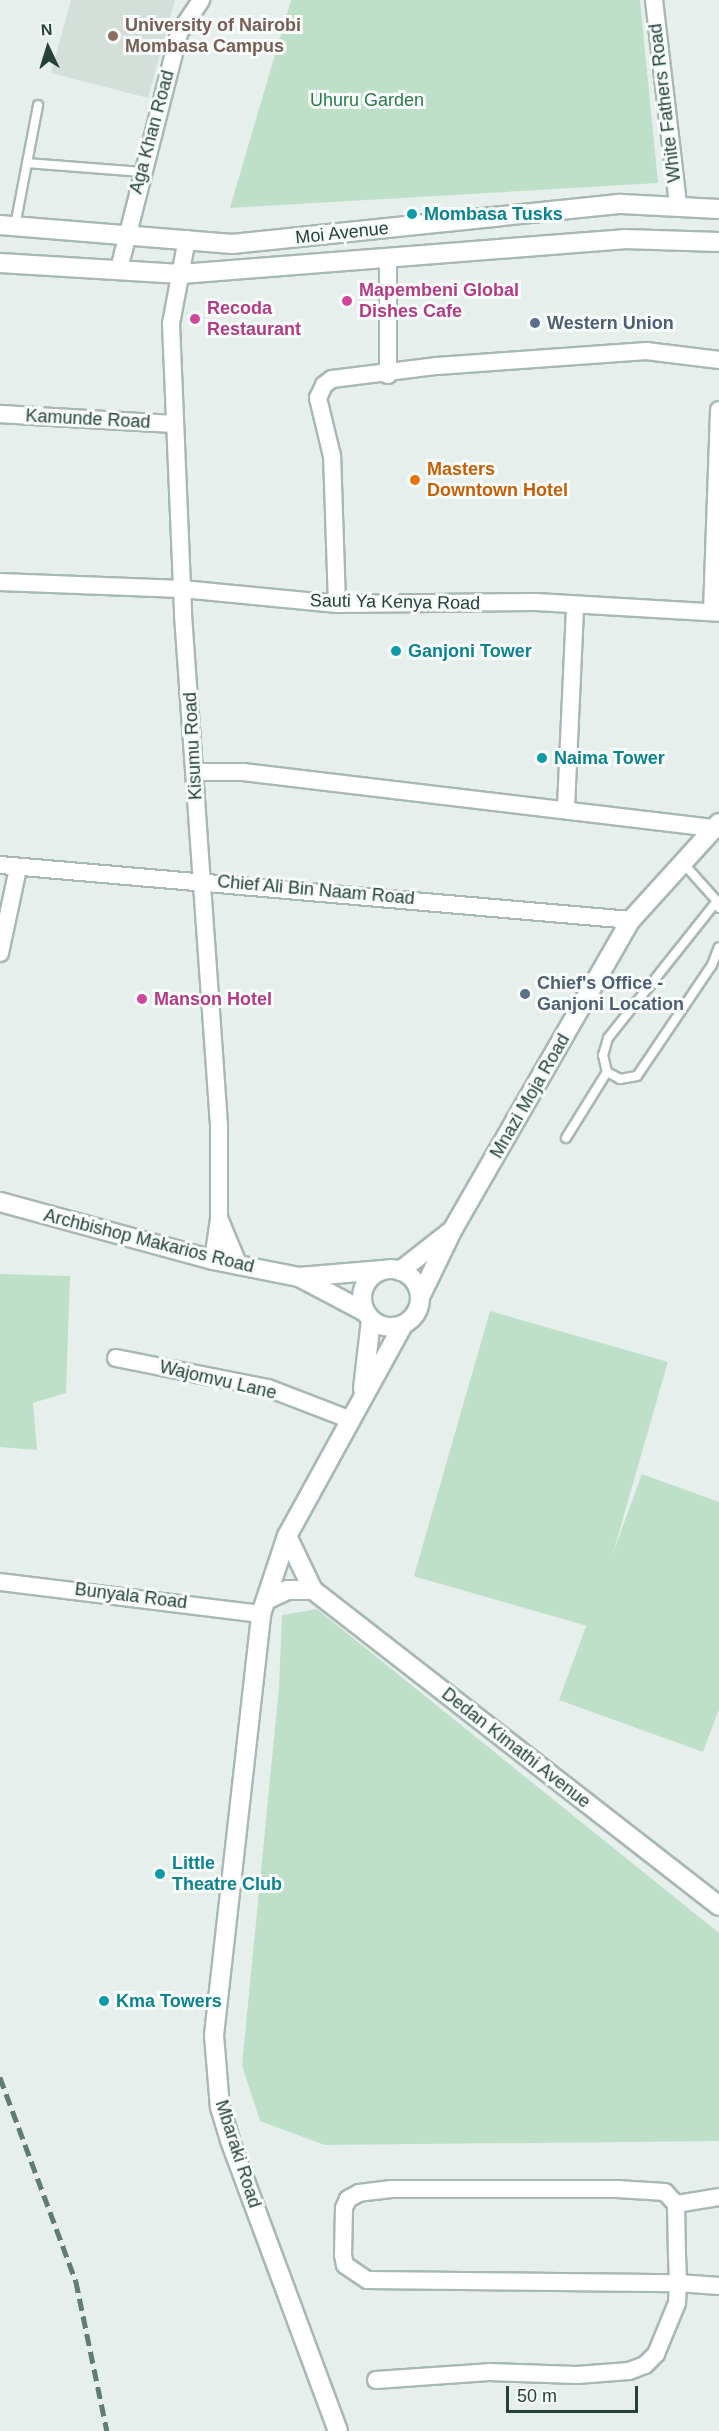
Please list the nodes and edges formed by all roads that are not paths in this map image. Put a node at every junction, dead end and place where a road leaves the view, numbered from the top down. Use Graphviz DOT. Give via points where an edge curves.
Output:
graph roads {
  1 [pos="200,0"];
  2 [pos="654,0"];
  3 [pos="38,105"];
  4 [pos="27,163"];
  5 [pos="142,172"];
  6 [pos="678,205"];
  7 [pos="719,209"];
  8 [pos="7,225"];
  9 [pos="125,234"];
  10 [pos="187,239"];
  11 [pos="719,242"];
  12 [pos="388,260"];
  13 [pos="0,263"];
  14 [pos="119,268"];
  15 [pos="181,274"];
  16 [pos="719,360"];
  17 [pos="387,375"];
  18 [pos="719,410"];
  19 [pos="0,414"];
  20 [pos="176,424"];
  21 [pos="0,582"];
  22 [pos="182,589"];
  23 [pos="338,604"];
  24 [pos="575,606"];
  25 [pos="716,612"];
  26 [pos="195,772"];
  27 [pos="566,807"];
  28 [pos="717,825"];
  29 [pos="684,863"];
  30 [pos="0,865"];
  31 [pos="18,868"];
  32 [pos="201,881"];
  33 [pos="718,905"];
  34 [pos="632,920"];
  35 [pos="719,947"];
  36 [pos="0,953"];
  37 [pos="607,1072"];
  38 [pos="566,1138"];
  39 [pos="0,1202"];
  40 [pos="219,1219"];
  41 [pos="453,1229"];
  42 [pos="213,1260"];
  43 [pos="239,1266"];
  44 [pos="392,1270"];
  45 [pos="299,1277"];
  46 [pos="420,1297"];
  47 [pos="368,1316"];
  48 [pos="403,1324"];
  49 [pos="116,1358"];
  50 [pos="362,1400"];
  51 [pos="351,1420"];
  52 [pos="287,1536"];
  53 [pos="0,1582"];
  54 [pos="313,1590"];
  55 [pos="263,1607"];
  56 [pos="719,1906"];
  57 [pos="719,2197"];
  58 [pos="675,2204"];
  59 [pos="678,2283"];
  60 [pos="719,2286"];
  61 [pos="376,2380"];
  62 [pos="338,2431"];
  1 -- 5 [label="street, Aga Khan Road" via="179,33"];
  2 -- 6 [label="street, White Fathers Road"];
  3 -- 4 [label="lane"];
  4 -- 5 [label="lane"];
  4 -- 8 [label="lane"];
  5 -- 9 [label="street, Aga Khan Road"];
  6 -- 7 [label="main road, Moi Avenue"];
  6 -- 10 [label="main road, Moi Avenue" via="621,204 232,244"];
  8 -- 9 [label="main road, Moi Avenue"];
  9 -- 10 [label="main road, Moi Avenue"];
  9 -- 14 [label="street, Aga Khan Road"];
  10 -- 15 [label="street, Kisumu Road"];
  11 -- 12 [label="main road, Moi Avenue" via="624,239"];
  12 -- 15 [label="main road, Moi Avenue"];
  12 -- 17 [label="street"];
  13 -- 14 [label="main road, Moi Avenue"];
  14 -- 15 [label="main road, Moi Avenue"];
  15 -- 20 [label="street, Kisumu Road" via="171,324"];
  16 -- 17 [label="street" via="646,351 437,366"];
  17 -- 23 [label="street" via="367,373 332,379 319,391 332,456"];
  18 -- 25 [label="street"];
  19 -- 20 [label="street, Kamunde Road"];
  20 -- 22 [label="street, Kisumu Road"];
  21 -- 22 [label="street, Sauti Ya Kenya Road"];
  22 -- 23 [label="street, Sauti Ya Kenya Road"];
  22 -- 26 [label="street, Kisumu Road"];
  23 -- 24 [label="street, Sauti Ya Kenya Road" via="536,602"];
  24 -- 25 [label="street, Sauti Ya Kenya Road"];
  24 -- 27 [label="street"];
  26 -- 27 [label="street" via="243,772"];
  26 -- 32 [label="street, Kisumu Road"];
  27 -- 28 [label="street"];
  28 -- 29 [label="main road, Mnazi Moja Road"];
  29 -- 33 [label="lane"];
  29 -- 34 [label="main road, Mnazi Moja Road"];
  30 -- 31 [label="street, Chief Ali Bin Naam Road"];
  31 -- 32 [label="street, Chief Ali Bin Naam Road"];
  31 -- 36 [label="street"];
  32 -- 34 [label="street, Chief Ali Bin Naam Road"];
  32 -- 40 [label="street, Kisumu Road" via="219,1125"];
  33 -- 37 [label="lane" via="608,1038 603,1055"];
  34 -- 41 [label="main road, Mnazi Moja Road"];
  35 -- 37 [label="lane" via="712,965 637,1076 620,1079"];
  37 -- 38 [label="lane"];
  39 -- 42 [label="main road, Archbishop Makarios Road"];
  40 -- 42 [label="street, Kisumu Road"];
  40 -- 43 [label="street, Kisumu Road"];
  41 -- 44 [label="main road"];
  41 -- 46 [label="main road, Mnazi Moja Road"];
  42 -- 43 [label="main road, Archbishop Makarios Road"];
  43 -- 45 [label="main road, Archbishop Makarios Road"];
  44 -- 45 [label="main road"];
  44 -- 46 [label="main road" via="417,1285"];
  44 -- 47 [label="main road" via="364,1287"];
  45 -- 47 [label="main road"];
  46 -- 48 [label="main road" via="412,1318"];
  47 -- 48 [label="main road" via="381,1326"];
  47 -- 50 [label="main road"];
  48 -- 50 [label="main road"];
  49 -- 51 [label="street, Wajomvu Lane" via="268,1388"];
  50 -- 51 [label="main road"];
  51 -- 52 [label="main road"];
  52 -- 54 [label="main road, Dedan Kimathi Avenue"];
  52 -- 55 [label="main road"];
  53 -- 55 [label="street, Bunyala Road"];
  54 -- 55 [label="main road" via="287,1590"];
  54 -- 56 [label="main road, Dedan Kimathi Avenue"];
  55 -- 62 [label="main road, Mbaraki Road" via="214,2034 218,2088 230,2140"];
  57 -- 58 [label="street"];
  58 -- 59 [label="street"];
  58 -- 59 [label="street" via="665,2192 617,2189 391,2189 359,2193 348,2199 344,2208 343,2255 345,2265 367,2280"];
  59 -- 60 [label="street"];
  59 -- 61 [label="street" via="671,2320 656,2354 645,2365 628,2371 544,2376 449,2374"];
}
